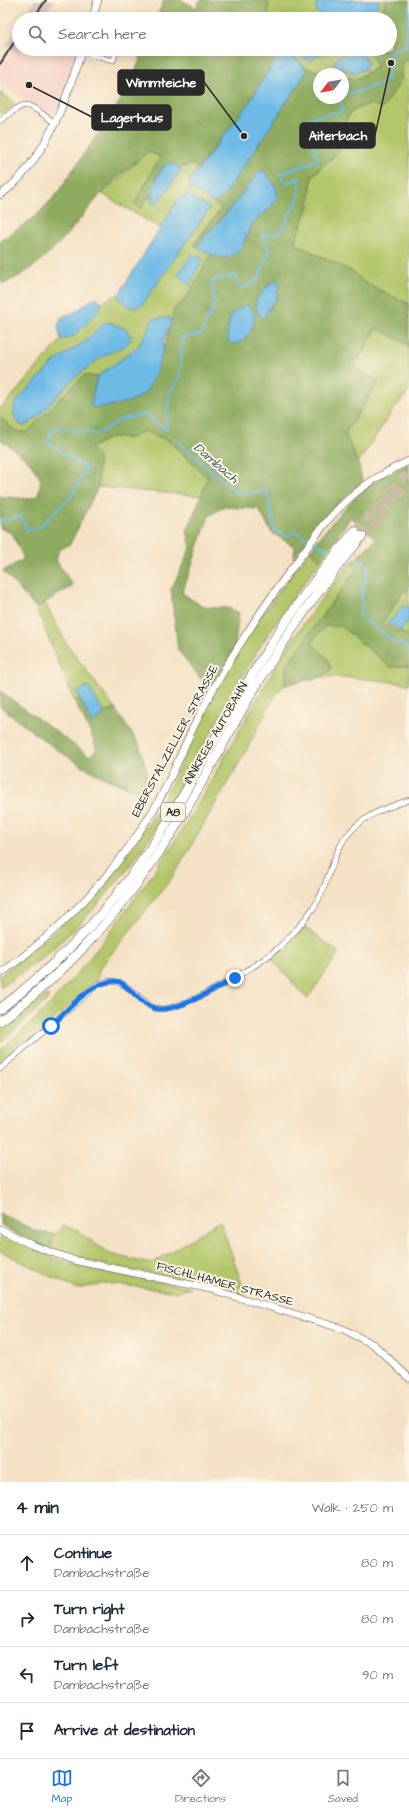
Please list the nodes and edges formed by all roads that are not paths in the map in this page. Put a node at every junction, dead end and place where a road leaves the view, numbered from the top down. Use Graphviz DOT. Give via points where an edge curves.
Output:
graph roads {
  1 [pos="98,0"];
  2 [pos="94,12"];
  3 [pos="80,56"];
  4 [pos="99,56"];
  5 [pos="115,56"];
  6 [pos="0,121"];
  7 [pos="54,122"];
  8 [pos="0,195"];
  9 [pos="409,461"];
  10 [pos="409,800"];
  11 [pos="0,974"];
  12 [pos="0,1010"];
  13 [pos="0,1021"];
  14 [pos="0,1069"];
  15 [pos="0,1229"];
  16 [pos="409,1378"];
  1 -- 2 [label="street"];
  3 -- 7 [label="street" via="69,92"];
  4 -- 5 [label="street" via="113,61"];
  6 -- 7 [label="street" via="24,104"];
  7 -- 8 [label="street" via="31,166"];
  9 -- 11 [label="street, EBERSTALZELLER STRASSE" via="386,472 353,494 306,549 252,623 195,723 151,814 115,866 81,905"];
  10 -- 14 [label="street" via="372,814 350,832 340,845 322,893 311,911 283,944 258,962 225,983 166,1009 150,1006 120,982 98,984"];
  12 -- 13 [label="highway, INNKREIS AUTOBAHN / A8" via="65,953 95,922 129,879 165,826 277,634 318,576 358,534 282,644 170,835 128,896 61,970"];
  15 -- 16 [label="street, FISCHLHAMER STRASSE" via="32,1245 73,1260 205,1288 343,1329 374,1345"];
}
